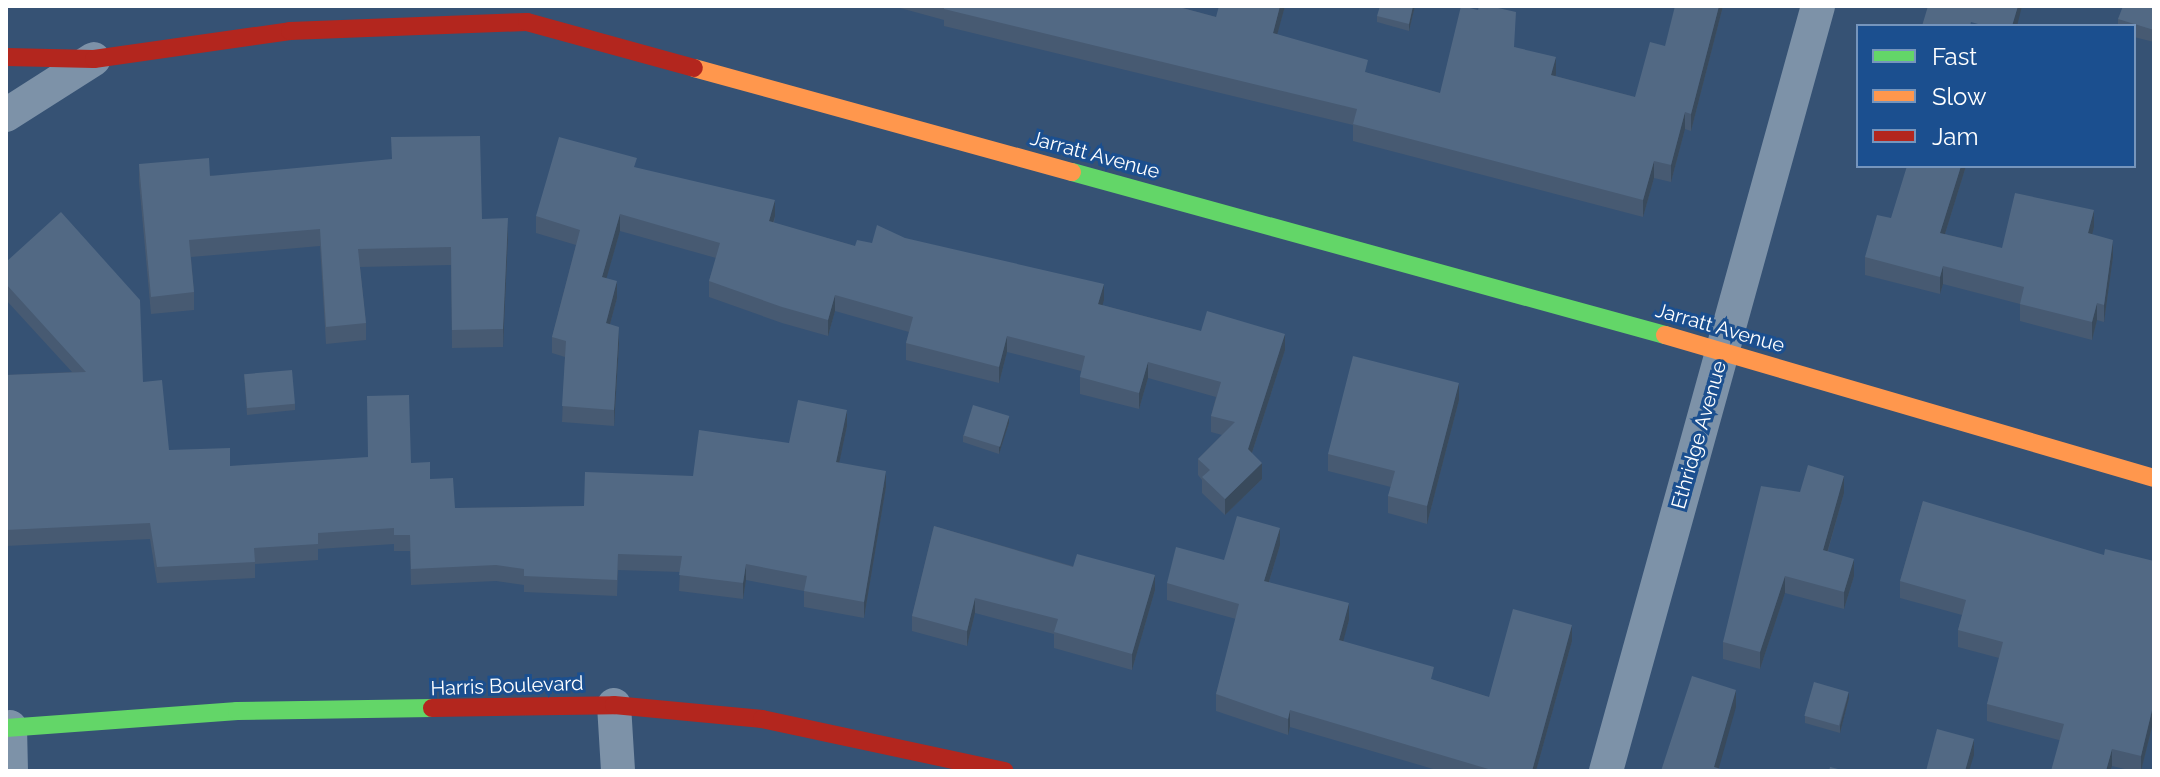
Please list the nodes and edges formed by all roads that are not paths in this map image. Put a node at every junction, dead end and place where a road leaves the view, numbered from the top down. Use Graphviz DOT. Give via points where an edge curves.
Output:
graph roads {
  1 [pos="1818,6"];
  2 [pos="290,18"];
  3 [pos="6,57"];
  4 [pos="94,59"];
  5 [pos="6,115"];
  6 [pos="1723,351"];
  7 [pos="2154,478"];
  8 [pos="614,705"];
  9 [pos="8,727"];
  10 [pos="11,771"];
  11 [pos="618,771"];
  12 [pos="1004,771"];
  13 [pos="1606,771"];
  1 -- 6 [label="street, Ethridge Avenue"];
  2 -- 4 [label="street, Jarratt Avenue"];
  2 -- 6 [label="street, Jarratt Avenue" via="527,22"];
  3 -- 4 [label="street, Jarratt Avenue"];
  4 -- 5 [label="street"];
  6 -- 7 [label="street, Jarratt Avenue"];
  6 -- 13 [label="street, Ethridge Avenue"];
  8 -- 9 [label="street, Harris Boulevard" via="237,711"];
  8 -- 11 [label="street"];
  8 -- 12 [label="street, Harris Boulevard" via="762,719"];
  9 -- 10 [label="street"];
}
